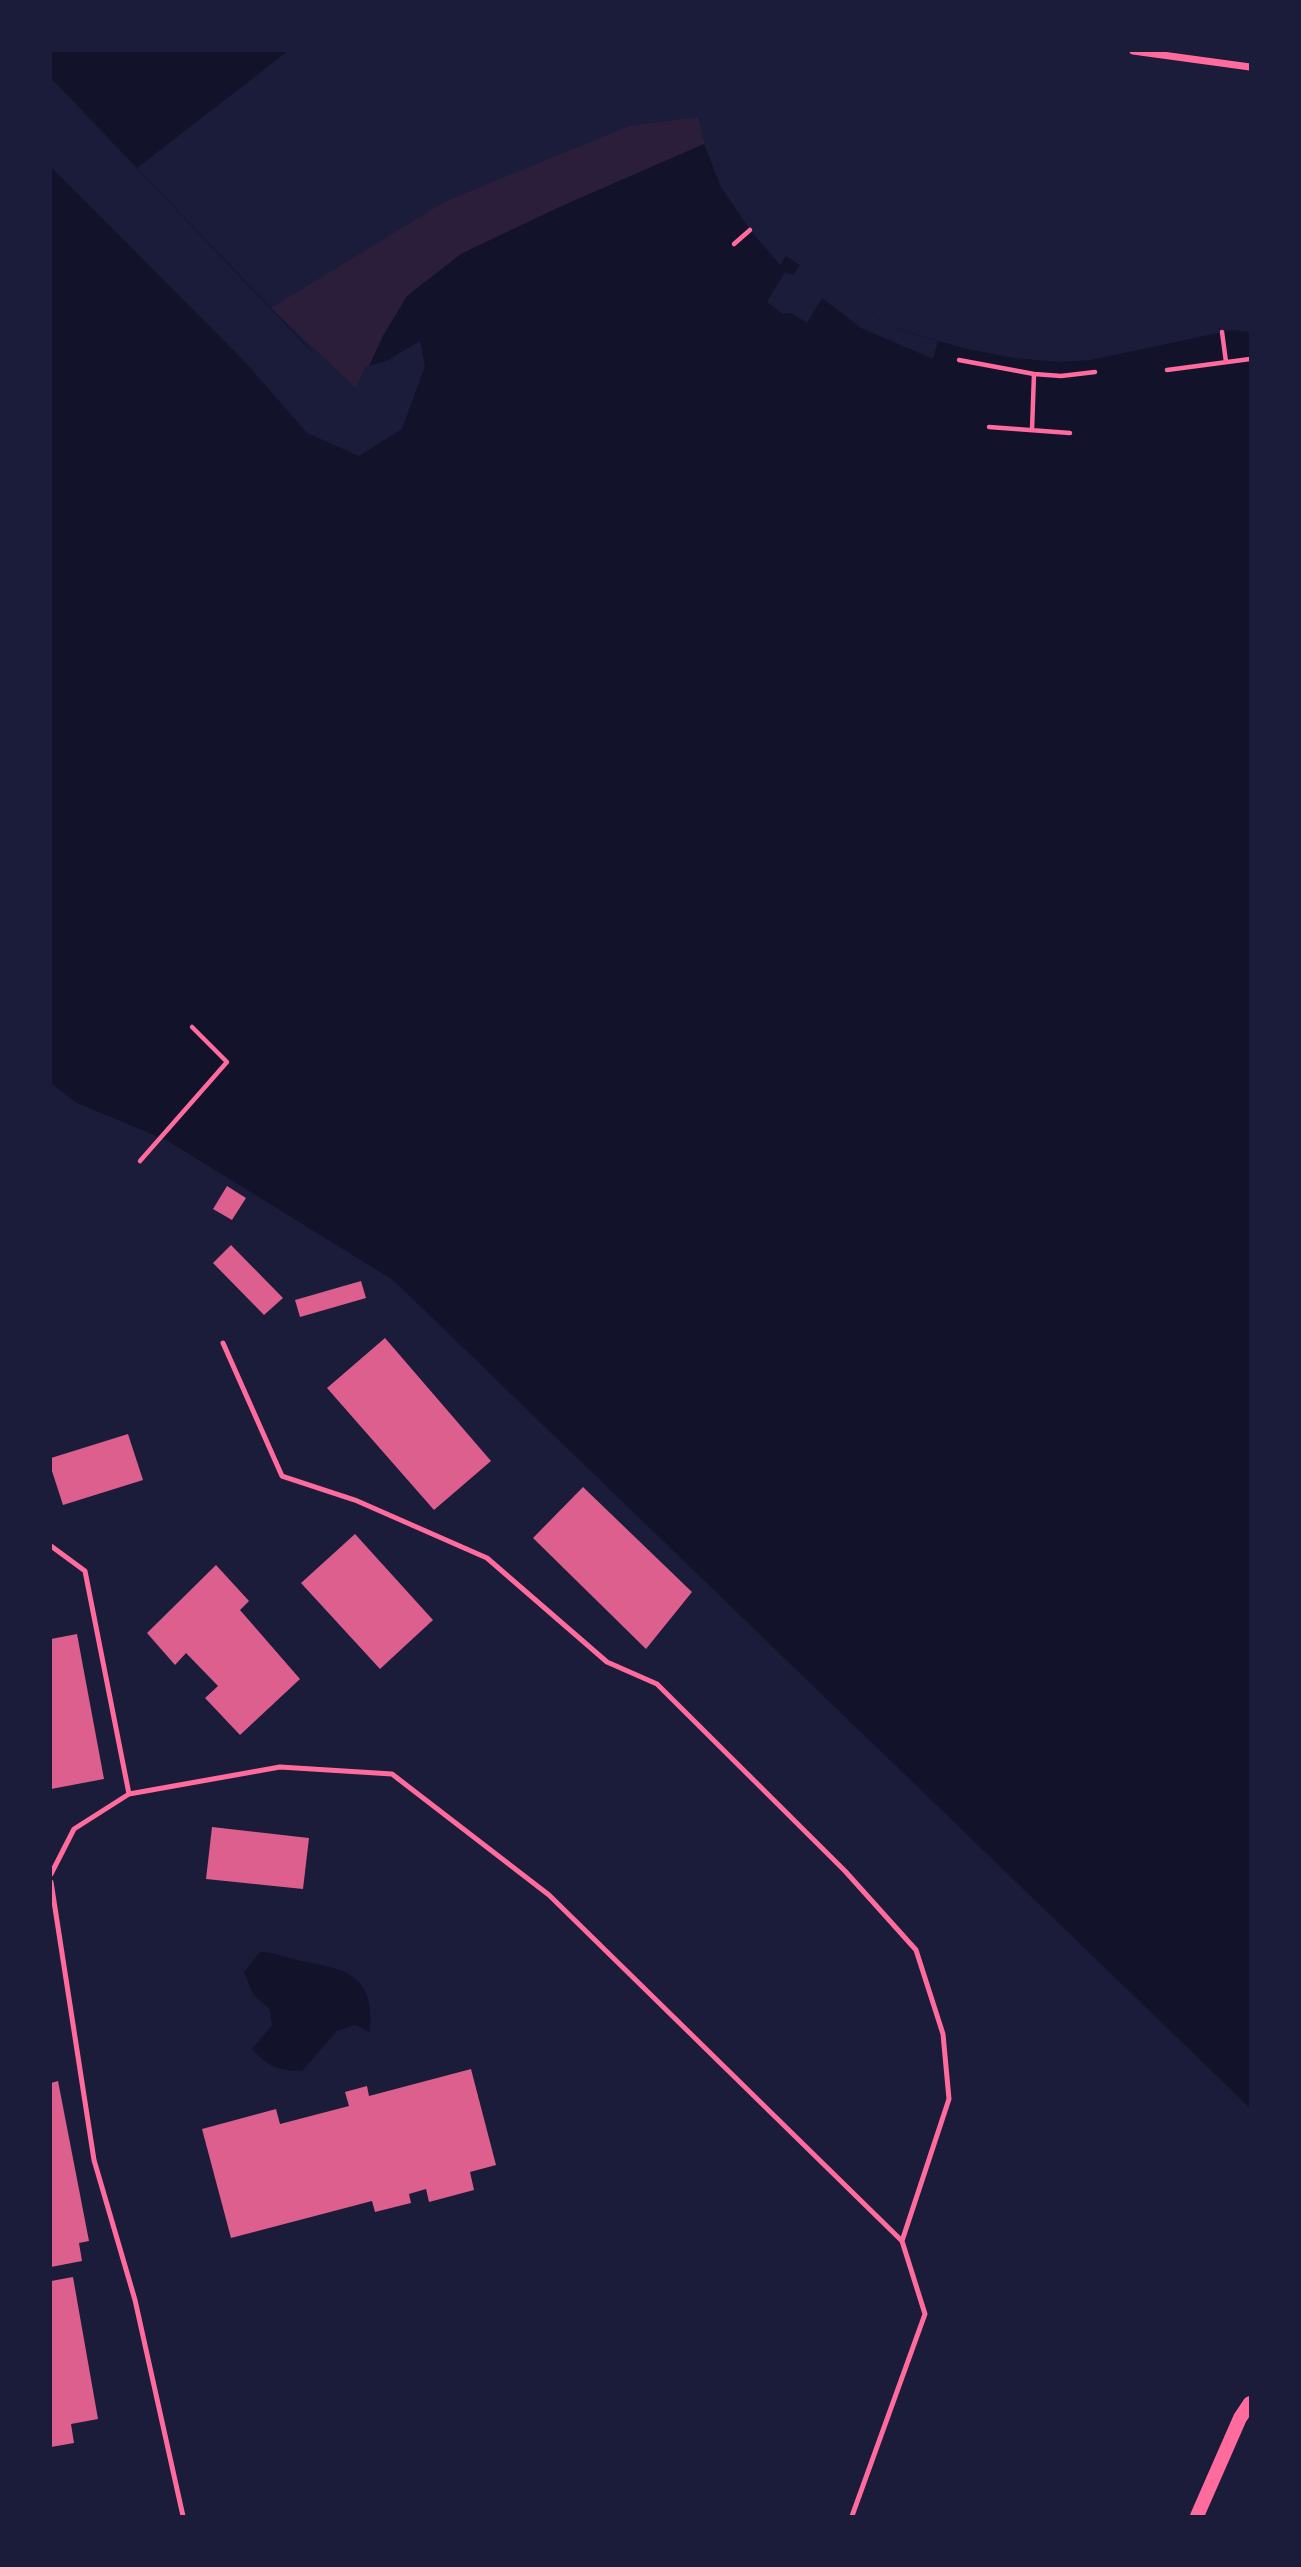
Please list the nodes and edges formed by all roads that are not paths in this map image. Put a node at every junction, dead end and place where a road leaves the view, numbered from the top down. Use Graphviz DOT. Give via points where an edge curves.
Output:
graph roads {
  1 [pos="1137,51"];
  2 [pos="1250,67"];
  3 [pos="223,1343"];
  4 [pos="51,1546"];
  5 [pos="129,1794"];
  6 [pos="51,1874"];
  7 [pos="51,1882"];
  8 [pos="902,2241"];
  9 [pos="1250,2403"];
  10 [pos="183,2516"];
  11 [pos="852,2516"];
  12 [pos="1197,2516"];
  1 -- 2 [label="street"];
  3 -- 8 [label="lane" via="282,1476 355,1500 487,1558 607,1662 657,1684 845,1871 916,1950 943,2034 949,2099"];
  4 -- 5 [label="lane" via="85,1571"];
  5 -- 6 [label="lane" via="74,1829"];
  5 -- 8 [label="lane" via="280,1767 392,1774 548,1895"];
  7 -- 10 [label="lane" via="94,2160 135,2300"];
  8 -- 11 [label="lane" via="925,2314"];
  9 -- 12 [label="main road"];
}
